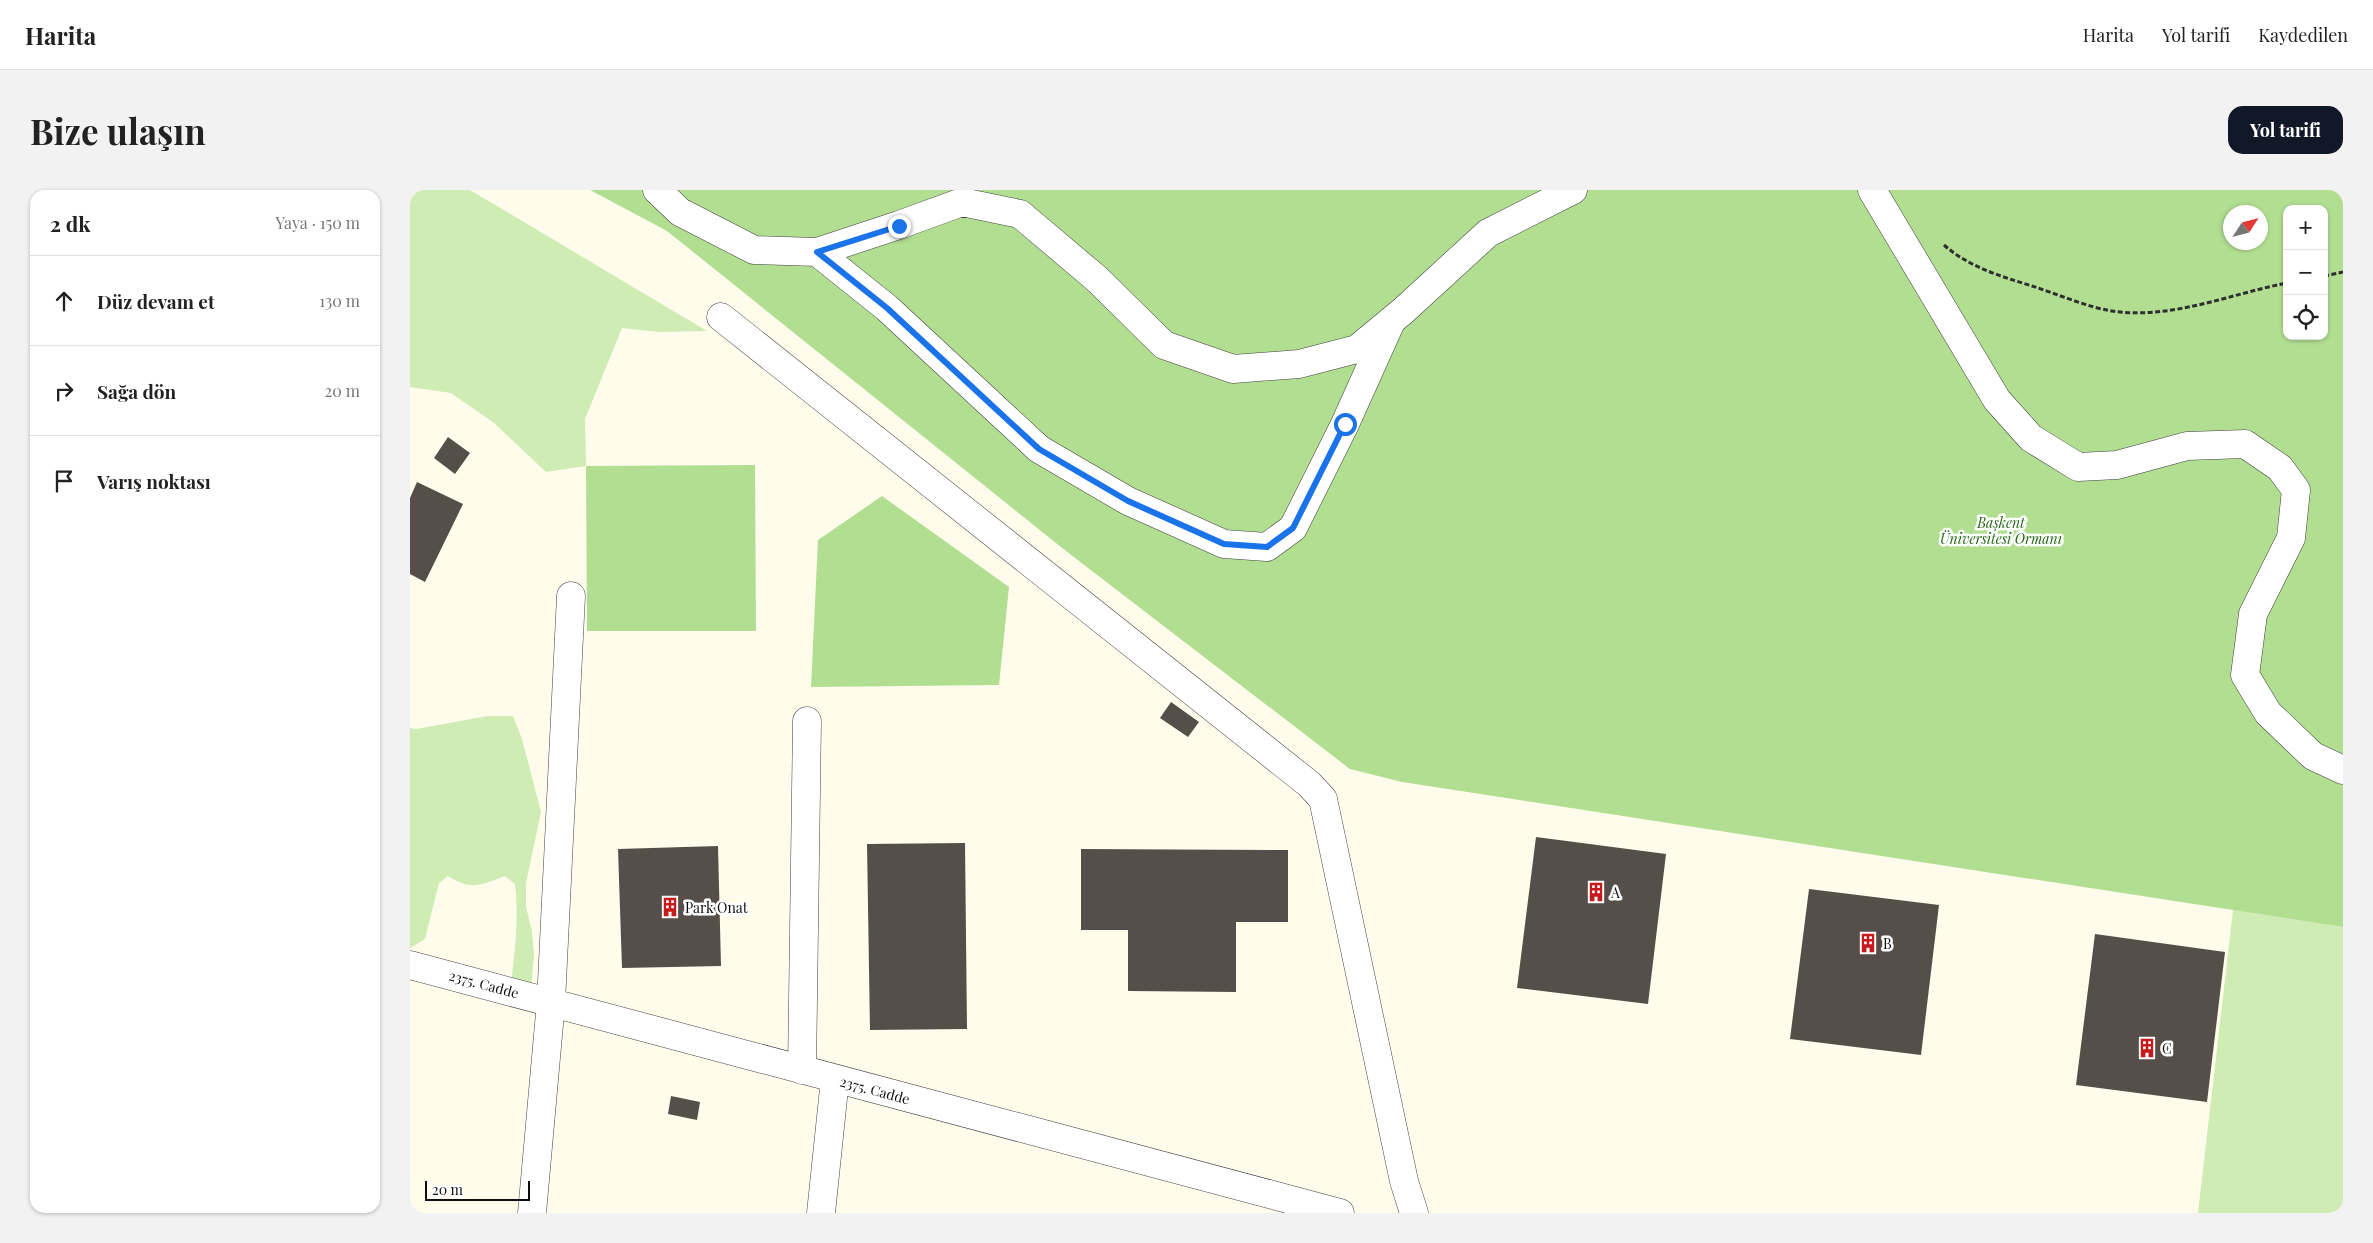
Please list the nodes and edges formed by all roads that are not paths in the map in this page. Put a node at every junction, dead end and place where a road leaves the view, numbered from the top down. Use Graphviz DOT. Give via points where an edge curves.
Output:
graph roads {
  1 [pos="657,190"];
  2 [pos="1573,190"];
  3 [pos="1872,190"];
  4 [pos="817,252"];
  5 [pos="721,317"];
  6 [pos="1392,320"];
  7 [pos="571,596"];
  8 [pos="807,721"];
  9 [pos="2343,770"];
  10 [pos="410,965"];
  11 [pos="550,1002"];
  12 [pos="802,1070"];
  13 [pos="836,1079"];
  14 [pos="532,1213"];
  15 [pos="821,1213"];
  16 [pos="1340,1213"];
  17 [pos="1414,1213"];
  1 -- 4 [label="street" via="680,212 754,250"];
  2 -- 6 [label="street" via="1488,233"];
  3 -- 9 [label="street" via="1997,400 2031,438 2078,467 2117,465 2186,446 2245,444 2280,468 2296,490 2292,538 2253,614 2245,675 2268,713 2313,756"];
  4 -- 6 [label="street" via="962,202 1020,214 1097,279 1164,345 1233,369 1299,364 1357,348"];
  4 -- 6 [label="street" via="887,308 1039,449 1128,501 1224,544 1267,547 1293,528"];
  5 -- 17 [label="street" via="1324,799 1404,1181"];
  7 -- 11 [label="street"];
  8 -- 12 [label="street"];
  10 -- 11 [label="street, 2375. Cadde"];
  11 -- 12 [label="street, 2375. Cadde"];
  11 -- 14 [label="street"];
  12 -- 13 [label="street, 2375. Cadde"];
  13 -- 15 [label="street"];
  13 -- 16 [label="street, 2375. Cadde"];
}
